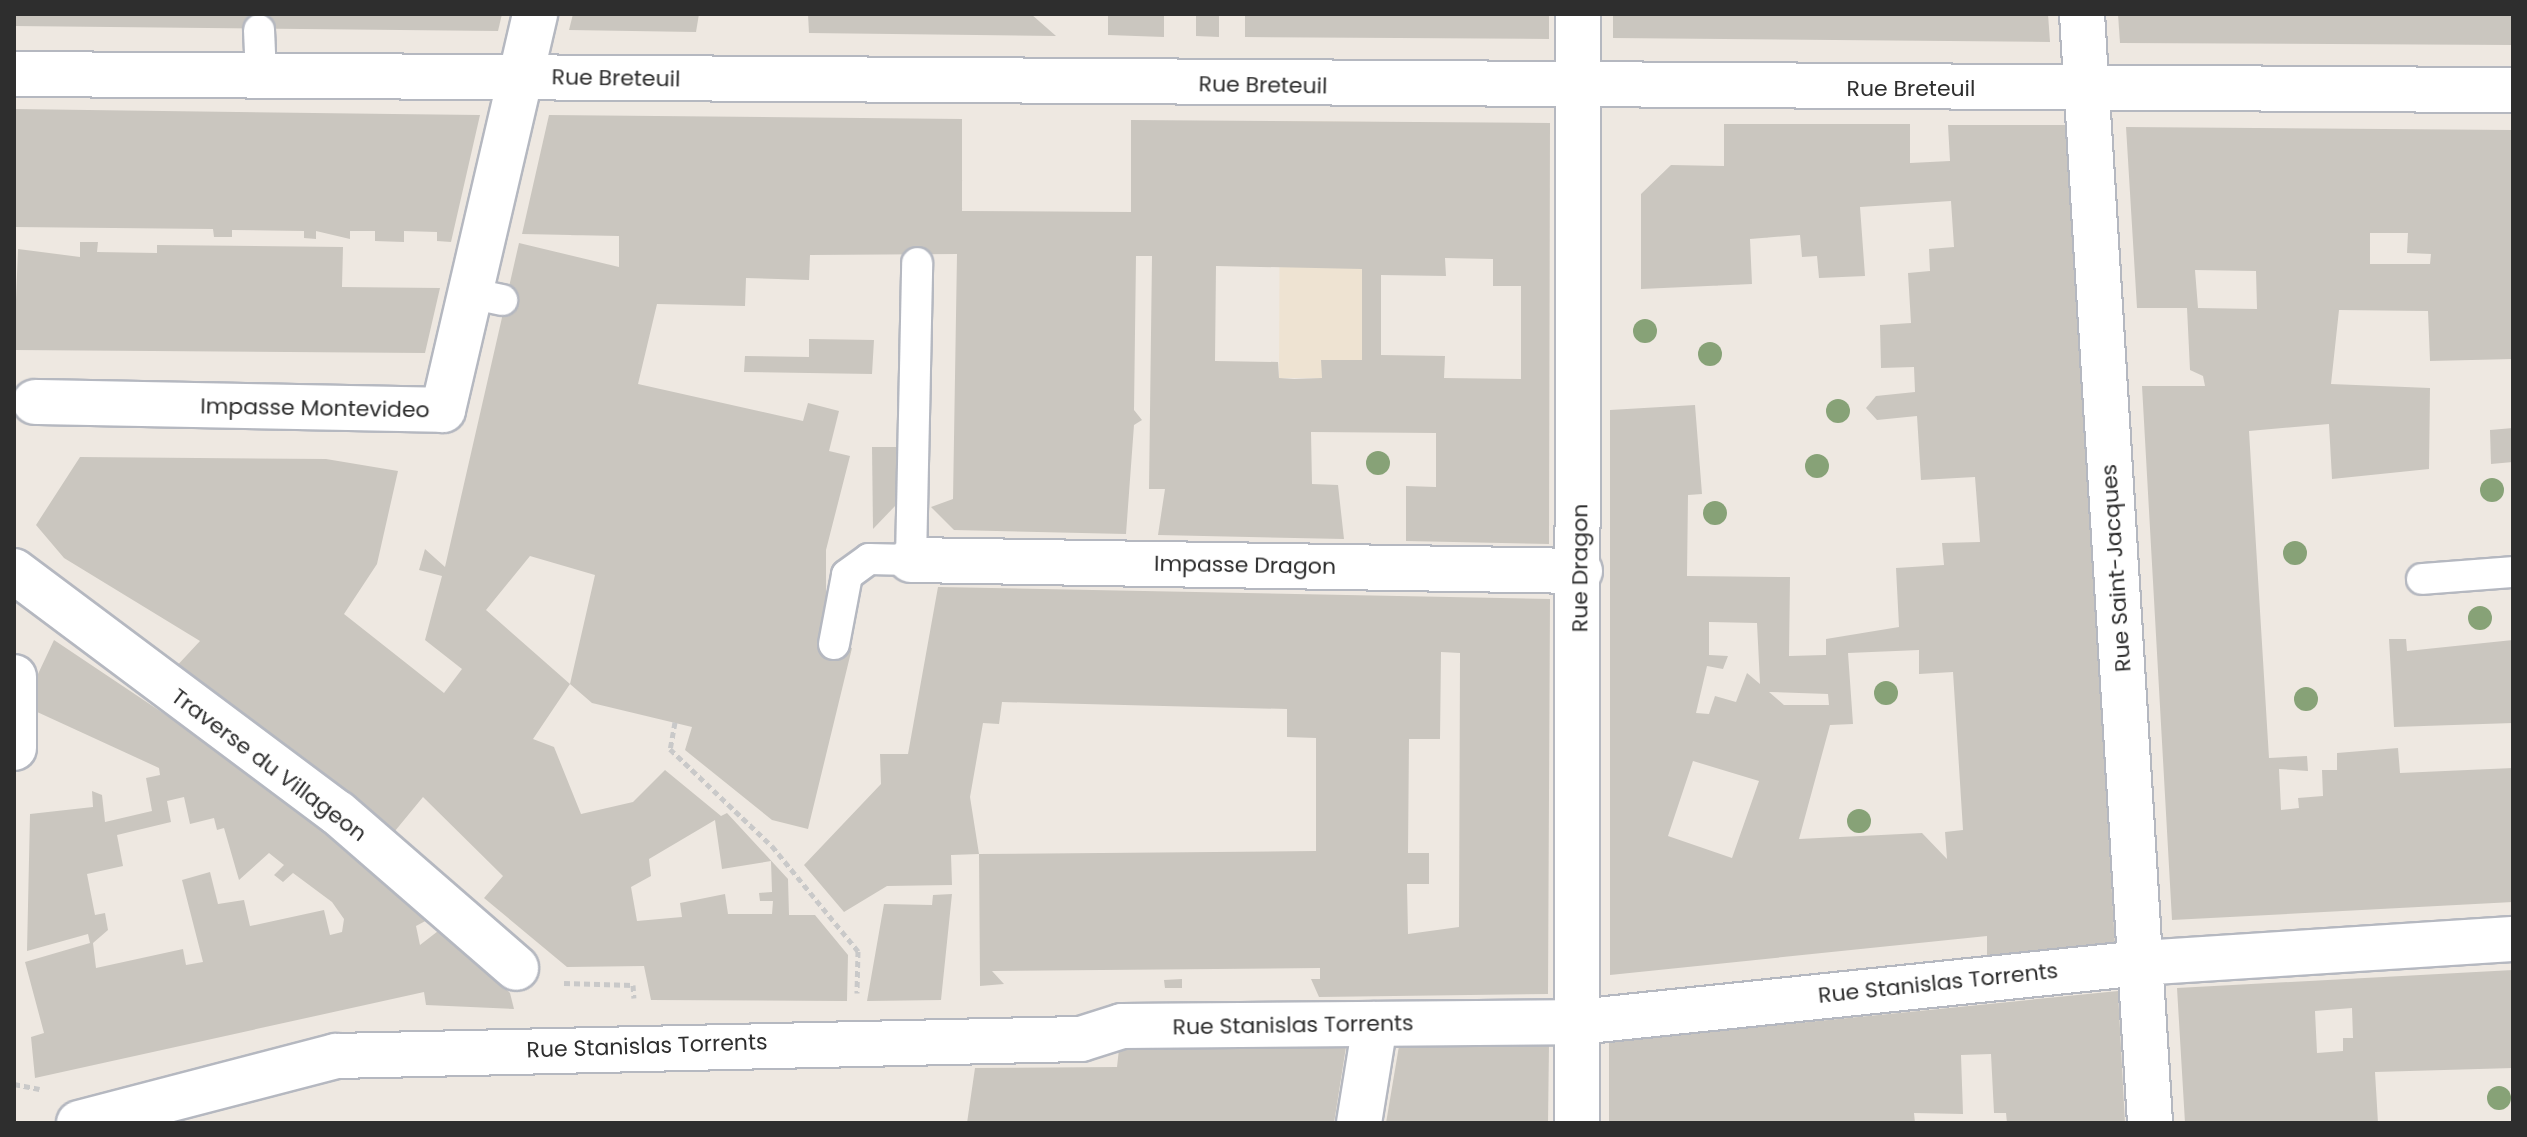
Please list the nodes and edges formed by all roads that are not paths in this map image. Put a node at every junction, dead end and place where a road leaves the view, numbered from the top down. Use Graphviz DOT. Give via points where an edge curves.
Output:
graph roads {
  1 [pos="535,14"];
  2 [pos="1578,14"];
  3 [pos="2082,14"];
  4 [pos="259,30"];
  5 [pos="14,74"];
  6 [pos="261,76"];
  7 [pos="522,76"];
  8 [pos="1579,88"];
  9 [pos="2086,89"];
  10 [pos="2513,90"];
  11 [pos="917,263"];
  12 [pos="35,402"];
  13 [pos="911,560"];
  14 [pos="14,571"];
  15 [pos="1580,571"];
  16 [pos="2513,572"];
  17 [pos="2422,579"];
  18 [pos="834,644"];
  19 [pos="14,677"];
  20 [pos="14,748"];
  21 [pos="2513,939"];
  22 [pos="2141,963"];
  23 [pos="516,968"];
  24 [pos="1578,1022"];
  25 [pos="1375,1024"];
  26 [pos="79,1123"];
  27 [pos="1359,1123"];
  28 [pos="1577,1123"];
  29 [pos="2150,1123"];
  1 -- 7 [label="street, Impasse Montevideo"];
  2 -- 8 [label="street, Rue Dragon"];
  3 -- 9 [label="street, Rue Saint-Jacques"];
  4 -- 6 [label="lane"];
  5 -- 6 [label="street, Rue Breteuil"];
  6 -- 7 [label="street, Rue Breteuil"];
  7 -- 8 [label="street, Rue Breteuil"];
  7 -- 12 [label="street, Impasse Montevideo" via="485,297 443,410"];
  8 -- 9 [label="street, Rue Breteuil"];
  8 -- 15 [label="street, Rue Dragon"];
  9 -- 10 [label="street, Rue Breteuil"];
  9 -- 22 [label="street, Rue Saint-Jacques"];
  11 -- 13 [label="lane"];
  13 -- 15 [label="street, Impasse Dragon"];
  13 -- 18 [label="lane" via="869,559 847,575"];
  14 -- 23 [label="street, Traverse du Villageon" via="338,813"];
  15 -- 24 [label="street, Rue Dragon"];
  16 -- 17 [label="lane"];
  19 -- 20 [label="street"];
  21 -- 22 [label="street, Rue Stanislas Torrents"];
  22 -- 24 [label="street, Rue Stanislas Torrents"];
  22 -- 29 [label="street, Rue Saint-Jacques"];
  24 -- 25 [label="street, Rue Stanislas Torrents"];
  24 -- 28 [label="street, Rue Dragon"];
  25 -- 26 [label="street, Rue Stanislas Torrents" via="1122,1026 1081,1039 336,1056"];
  25 -- 27 [label="street"];
}
